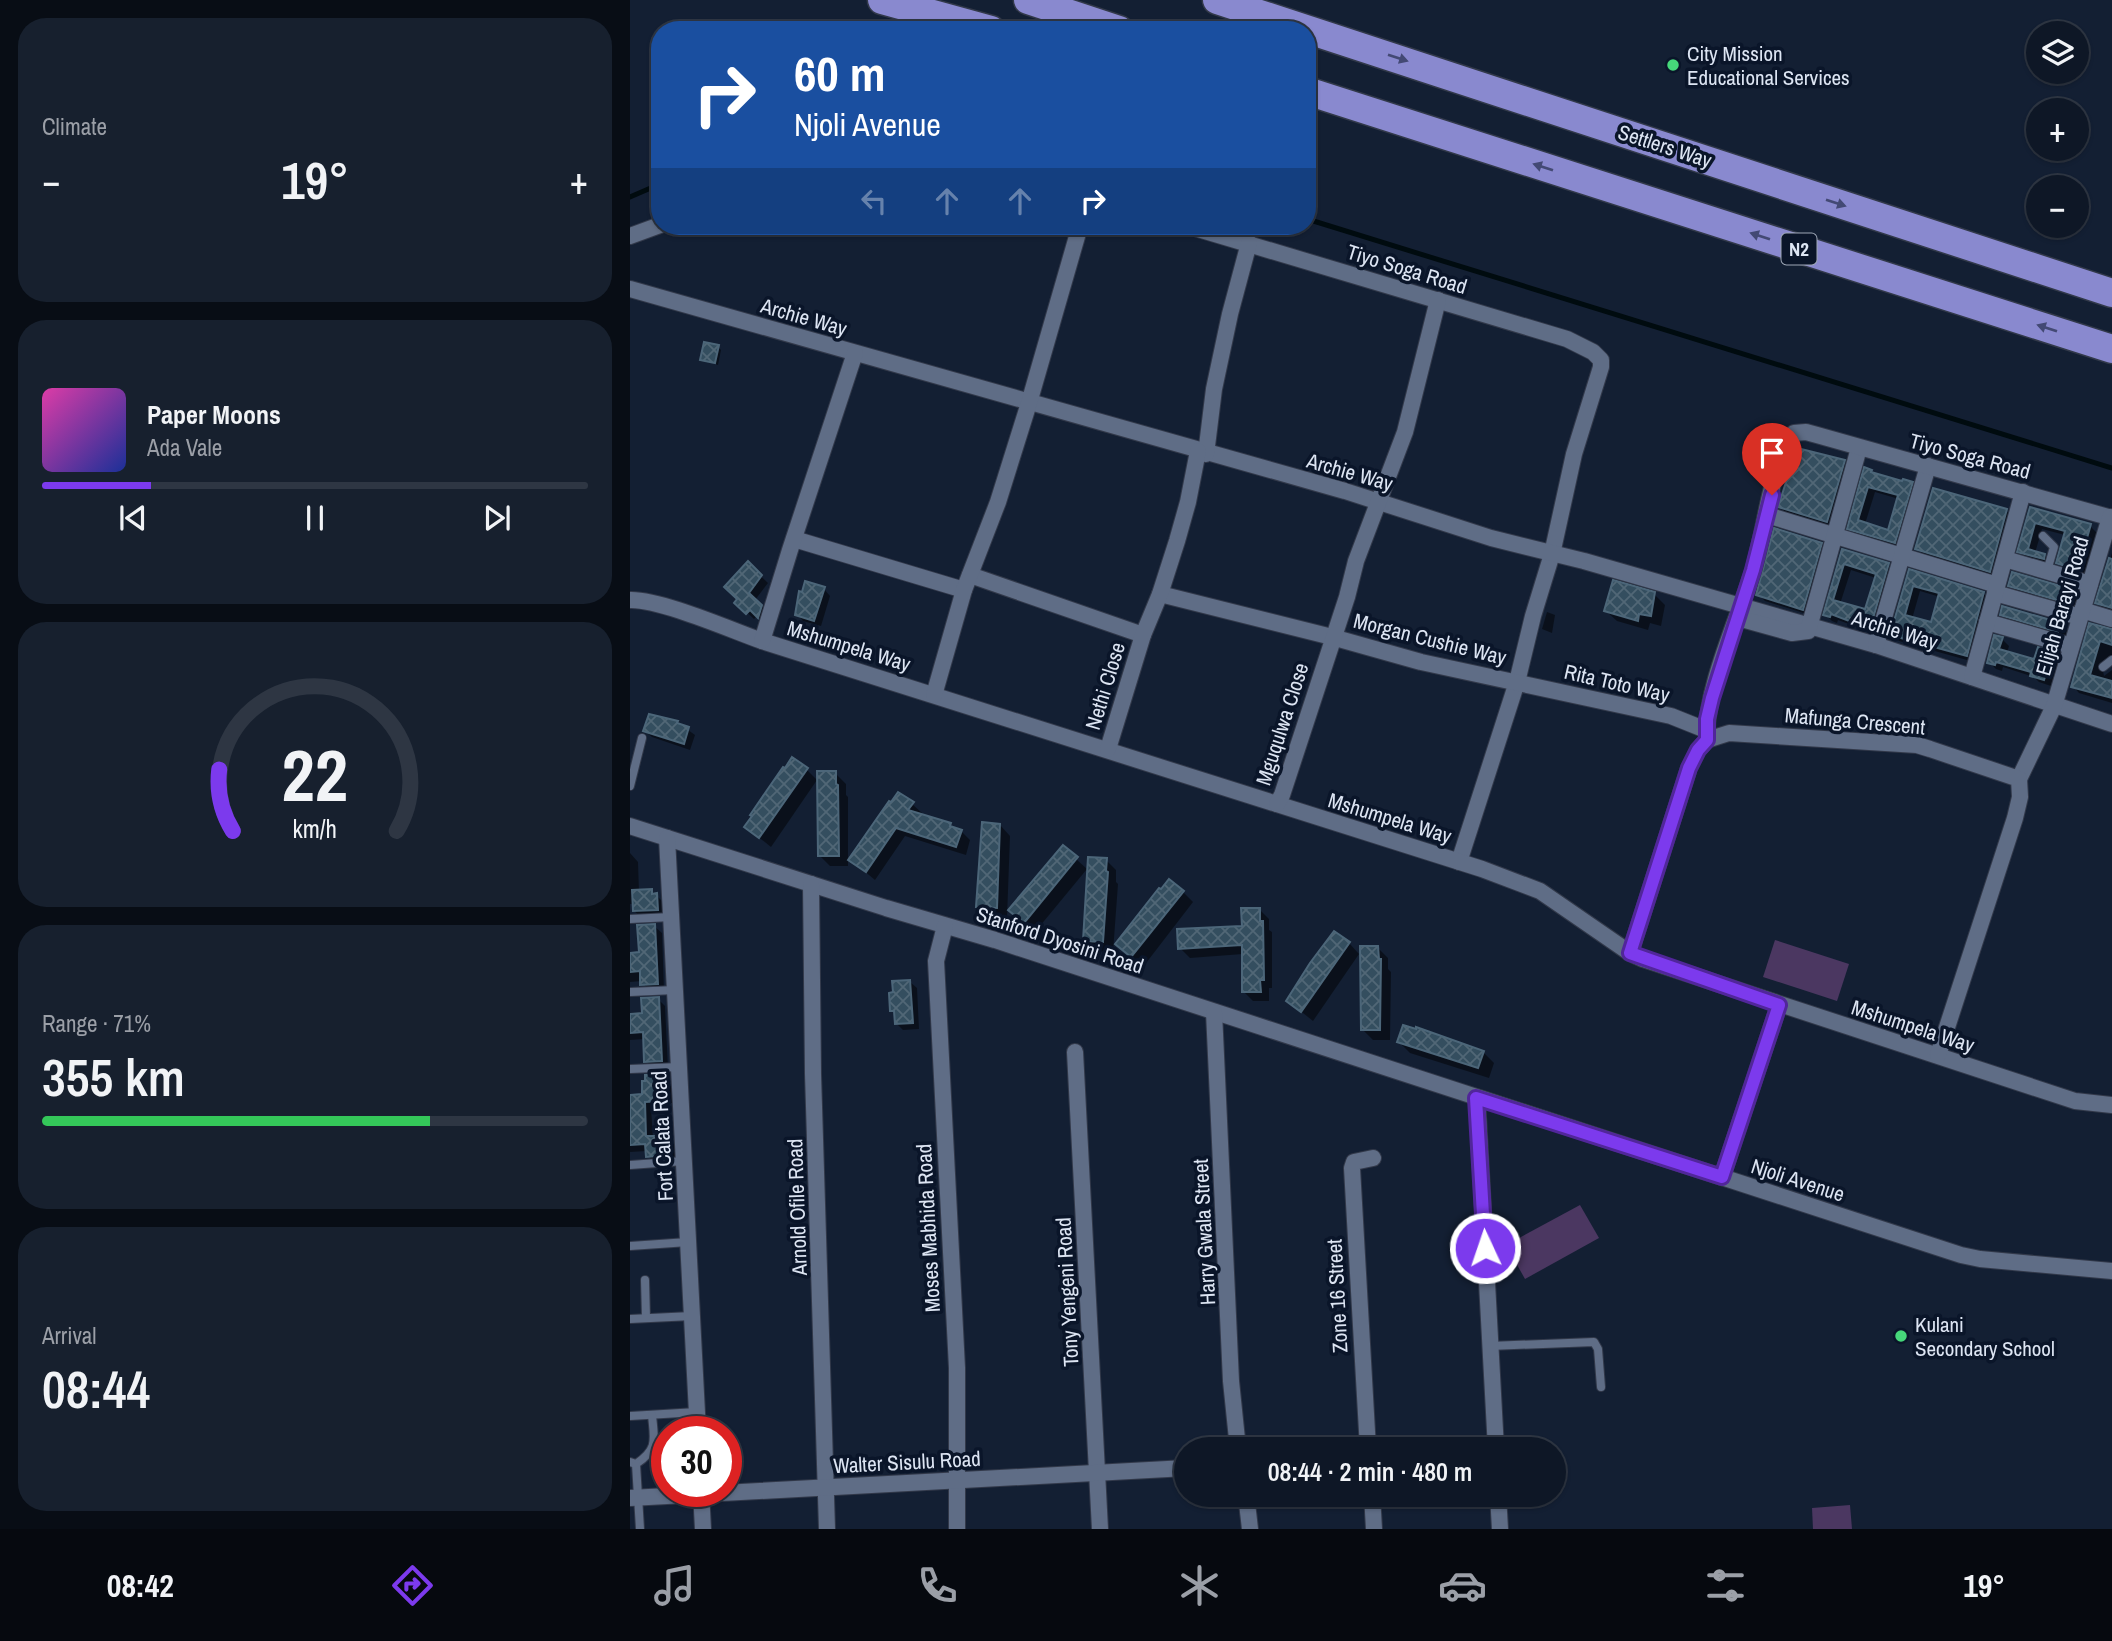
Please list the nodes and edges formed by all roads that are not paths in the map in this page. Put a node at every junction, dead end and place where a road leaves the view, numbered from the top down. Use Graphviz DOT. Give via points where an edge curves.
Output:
graph roads {
  1 [pos="882,0"];
  2 [pos="1028,0"];
  3 [pos="1217,0"];
  4 [pos="1257,0"];
  5 [pos="958,21"];
  6 [pos="1092,21"];
  7 [pos="1283,21"];
  8 [pos="1300,21"];
  9 [pos="1316,29"];
  10 [pos="1316,32"];
  11 [pos="1333,37"];
  12 [pos="1316,94"];
  13 [pos="1316,112"];
  14 [pos="1486,149"];
  15 [pos="651,228"];
  16 [pos="1077,235"];
  17 [pos="1220,235"];
  18 [pos="630,236"];
  19 [pos="1249,243"];
  20 [pos="630,289"];
  21 [pos="2112,293"];
  22 [pos="1438,300"];
  23 [pos="2112,349"];
  24 [pos="855,354"];
  25 [pos="1029,403"];
  26 [pos="1859,448"];
  27 [pos="1202,452"];
  28 [pos="1928,466"];
  29 [pos="2023,492"];
  30 [pos="1379,502"];
  31 [pos="1767,515"];
  32 [pos="2111,518"];
  33 [pos="1834,534"];
  34 [pos="2043,536"];
  35 [pos="792,544"];
  36 [pos="1552,554"];
  37 [pos="1903,555"];
  38 [pos="2005,559"];
  39 [pos="2047,571"];
  40 [pos="967,583"];
  41 [pos="2090,584"];
  42 [pos="1996,589"];
  43 [pos="1160,594"];
  44 [pos="635,600"];
  45 [pos="1739,612"];
  46 [pos="2081,613"];
  47 [pos="2112,619"];
  48 [pos="1987,622"];
  49 [pos="1811,626"];
  50 [pos="1143,635"];
  51 [pos="1332,637"];
  52 [pos="762,641"];
  53 [pos="1876,645"];
  54 [pos="2071,646"];
  55 [pos="2112,660"];
  56 [pos="2103,667"];
  57 [pos="1972,677"];
  58 [pos="1517,682"];
  59 [pos="934,695"];
  60 [pos="2054,706"];
  61 [pos="2112,724"];
  62 [pos="1706,735"];
  63 [pos="642,738"];
  64 [pos="1108,749"];
  65 [pos="2019,779"];
  66 [pos="630,786"];
  67 [pos="1277,804"];
  68 [pos="630,826"];
  69 [pos="667,838"];
  70 [pos="1459,862"];
  71 [pos="811,884"];
  72 [pos="671,917"];
  73 [pos="630,919"];
  74 [pos="945,926"];
  75 [pos="1630,953"];
  76 [pos="675,990"];
  77 [pos="630,992"];
  78 [pos="1779,1005"];
  79 [pos="1214,1012"];
  80 [pos="1075,1052"];
  81 [pos="1938,1055"];
  82 [pos="679,1067"];
  83 [pos="630,1069"];
  84 [pos="1476,1098"];
  85 [pos="2112,1105"];
  86 [pos="1373,1158"];
  87 [pos="684,1161"];
  88 [pos="630,1166"];
  89 [pos="1722,1177"];
  90 [pos="688,1242"];
  91 [pos="630,1246"];
  92 [pos="2112,1271"];
  93 [pos="645,1280"];
  94 [pos="692,1316"];
  95 [pos="646,1318"];
  96 [pos="630,1319"];
  97 [pos="1490,1346"];
  98 [pos="1601,1387"];
  99 [pos="697,1412"];
  100 [pos="652,1415"];
  101 [pos="630,1416"];
  102 [pos="697,1416"];
  103 [pos="1237,1437"];
  104 [pos="1367,1437"];
  105 [pos="1495,1437"];
  106 [pos="633,1463"];
  107 [pos="1174,1469"];
  108 [pos="1097,1473"];
  109 [pos="957,1480"];
  110 [pos="826,1488"];
  111 [pos="742,1491"];
  112 [pos="634,1498"];
  113 [pos="702,1507"];
  114 [pos="1247,1507"];
  115 [pos="1373,1507"];
  116 [pos="1499,1507"];
  117 [pos="640,1529"];
  118 [pos="703,1529"];
  119 [pos="827,1529"];
  120 [pos="957,1529"];
  121 [pos="1100,1529"];
  122 [pos="1250,1529"];
  123 [pos="1374,1529"];
  124 [pos="1500,1529"];
  1 -- 5 [label="highway"];
  2 -- 6 [label="highway"];
  3 -- 7 [label="highway, Settlers Way"];
  4 -- 8 [label="highway"];
  9 -- 11 [label="highway"];
  10 -- 11 [label="highway, Settlers Way"];
  11 -- 21 [label="highway, Settlers Way, one-way"];
  12 -- 14 [label="highway, N2"];
  13 -- 14 [label="highway"];
  23 -- 14 [label="highway, N2, one-way"];
  15 -- 18 [label="street"];
  16 -- 25 [label="street"];
  17 -- 19 [label="street, Tiyo Soga Road"];
  19 -- 22 [label="street, Tiyo Soga Road"];
  19 -- 27 [label="street, Nethi Close"];
  20 -- 24 [label="street, Archie Way"];
  22 -- 30 [label="street, Mguqulwa Close" via="1409,418"];
  22 -- 36 [label="street, Tiyo Soga Road" via="1567,339 1597,355 1601,367 1574,454"];
  24 -- 25 [label="street, Archie Way"];
  24 -- 35 [label="street"];
  25 -- 27 [label="street, Archie Way"];
  25 -- 40 [label="street"];
  26 -- 28 [label="street, Tiyo Soga Road"];
  26 -- 31 [label="street, Tiyo Soga Road" via="1794,433"];
  26 -- 33 [label="street"];
  27 -- 30 [label="street, Archie Way"];
  27 -- 43 [label="street, Nethi Close"];
  28 -- 29 [label="street, Tiyo Soga Road"];
  28 -- 37 [label="street"];
  29 -- 32 [label="street, Tiyo Soga Road"];
  29 -- 38 [label="street"];
  30 -- 36 [label="street, Archie Way"];
  30 -- 51 [label="street, Mguqulwa Close"];
  31 -- 33 [label="street"];
  31 -- 45 [label="street"];
  32 -- 41 [label="street, Elijah Barayi Road"];
  33 -- 37 [label="street"];
  33 -- 49 [label="street"];
  34 -- 39 [label="lane" via="2054,547"];
  35 -- 40 [label="street"];
  35 -- 52 [label="street"];
  36 -- 45 [label="street, Archie Way"];
  36 -- 58 [label="street"];
  37 -- 42 [label="street"];
  37 -- 53 [label="street"];
  38 -- 39 [label="street"];
  38 -- 42 [label="street"];
  39 -- 41 [label="street"];
  40 -- 50 [label="street"];
  40 -- 59 [label="street"];
  41 -- 46 [label="street, Elijah Barayi Road"];
  42 -- 46 [label="street"];
  42 -- 48 [label="street"];
  43 -- 50 [label="street, Nethi Close"];
  43 -- 51 [label="street, Morgan Cushie Way"];
  44 -- 52 [label="street, Mshumpela Way"];
  45 -- 49 [label="street, Archie Way"];
  45 -- 62 [label="street" via="1712,698"];
  46 -- 47 [label="street"];
  46 -- 54 [label="street, Elijah Barayi Road"];
  48 -- 54 [label="street"];
  48 -- 57 [label="street"];
  49 -- 53 [label="street, Archie Way"];
  50 -- 64 [label="street, Nethi Close"];
  51 -- 58 [label="street, Morgan Cushie Way"];
  51 -- 67 [label="street, Mguqulwa Close"];
  52 -- 59 [label="street, Mshumpela Way"];
  53 -- 57 [label="street, Archie Way"];
  54 -- 60 [label="street, Elijah Barayi Road"];
  55 -- 56 [label="lane"];
  57 -- 60 [label="street, Archie Way"];
  58 -- 62 [label="street, Rita Toto Way" via="1671,716"];
  58 -- 70 [label="street"];
  59 -- 64 [label="street, Mshumpela Way"];
  60 -- 61 [label="street, Archie Way"];
  60 -- 65 [label="street, Elijah Barayi Road"];
  62 -- 65 [label="street, Mafunga Crescent" via="1739,732 1917,745"];
  62 -- 75 [label="street" via="1689,768"];
  63 -- 66 [label="lane"];
  64 -- 67 [label="street, Mshumpela Way"];
  65 -- 81 [label="street" via="2015,818"];
  67 -- 70 [label="street, Mshumpela Way"];
  68 -- 69 [label="street, Stanford Dyosini Road"];
  69 -- 71 [label="street, Stanford Dyosini Road"];
  69 -- 72 [label="street, Fort Calata Road"];
  70 -- 75 [label="street, Mshumpela Way" via="1540,891"];
  71 -- 74 [label="street, Stanford Dyosini Road"];
  71 -- 110 [label="street, Arnold Ofile Road"];
  72 -- 73 [label="lane"];
  72 -- 76 [label="street, Fort Calata Road"];
  74 -- 79 [label="street, Stanford Dyosini Road"];
  74 -- 109 [label="street, Moses Mabhida Road" via="936,961 957,1368"];
  75 -- 78 [label="street, Mshumpela Way"];
  76 -- 77 [label="lane"];
  76 -- 82 [label="street, Fort Calata Road"];
  78 -- 81 [label="street, Mshumpela Way"];
  78 -- 89 [label="street"];
  79 -- 84 [label="street, Stanford Dyosini Road"];
  79 -- 103 [label="street, Harry Gwala Street"];
  80 -- 108 [label="street, Tony Yengeni Road"];
  81 -- 85 [label="street, Mshumpela Way" via="2075,1101"];
  82 -- 83 [label="lane"];
  82 -- 87 [label="street, Fort Calata Road"];
  84 -- 89 [label="street, Njoli Avenue"];
  84 -- 97 [label="street"];
  86 -- 104 [label="street, Zone 16 Street" via="1354,1162 1352,1168"];
  87 -- 88 [label="lane"];
  87 -- 90 [label="street, Fort Calata Road"];
  89 -- 92 [label="street, Njoli Avenue" via="1972,1258"];
  90 -- 91 [label="lane"];
  90 -- 94 [label="street, Fort Calata Road"];
  93 -- 95 [label="lane"];
  94 -- 95 [label="lane"];
  94 -- 99 [label="street, Fort Calata Road"];
  95 -- 96 [label="lane"];
  97 -- 98 [label="lane" via="1594,1342"];
  97 -- 105 [label="street"];
  99 -- 100 [label="lane"];
  99 -- 102 [label="street, Fort Calata Road"];
  100 -- 101 [label="lane"];
  100 -- 106 [label="lane" via="653,1447 650,1454"];
  106 -- 112 [label="lane"];
  107 -- 108 [label="street, Walter Sisulu Road"];
  108 -- 109 [label="street, Walter Sisulu Road"];
  108 -- 121 [label="street, Tony Yengeni Road"];
  109 -- 110 [label="street, Walter Sisulu Road"];
  109 -- 120 [label="street, Moses Mabhida Road"];
  110 -- 111 [label="street, Walter Sisulu Road"];
  110 -- 119 [label="street, Arnold Ofile Road"];
  112 -- 117 [label="lane"];
  113 -- 118 [label="street"];
  114 -- 122 [label="street"];
  115 -- 123 [label="street"];
  116 -- 124 [label="street"];
}
